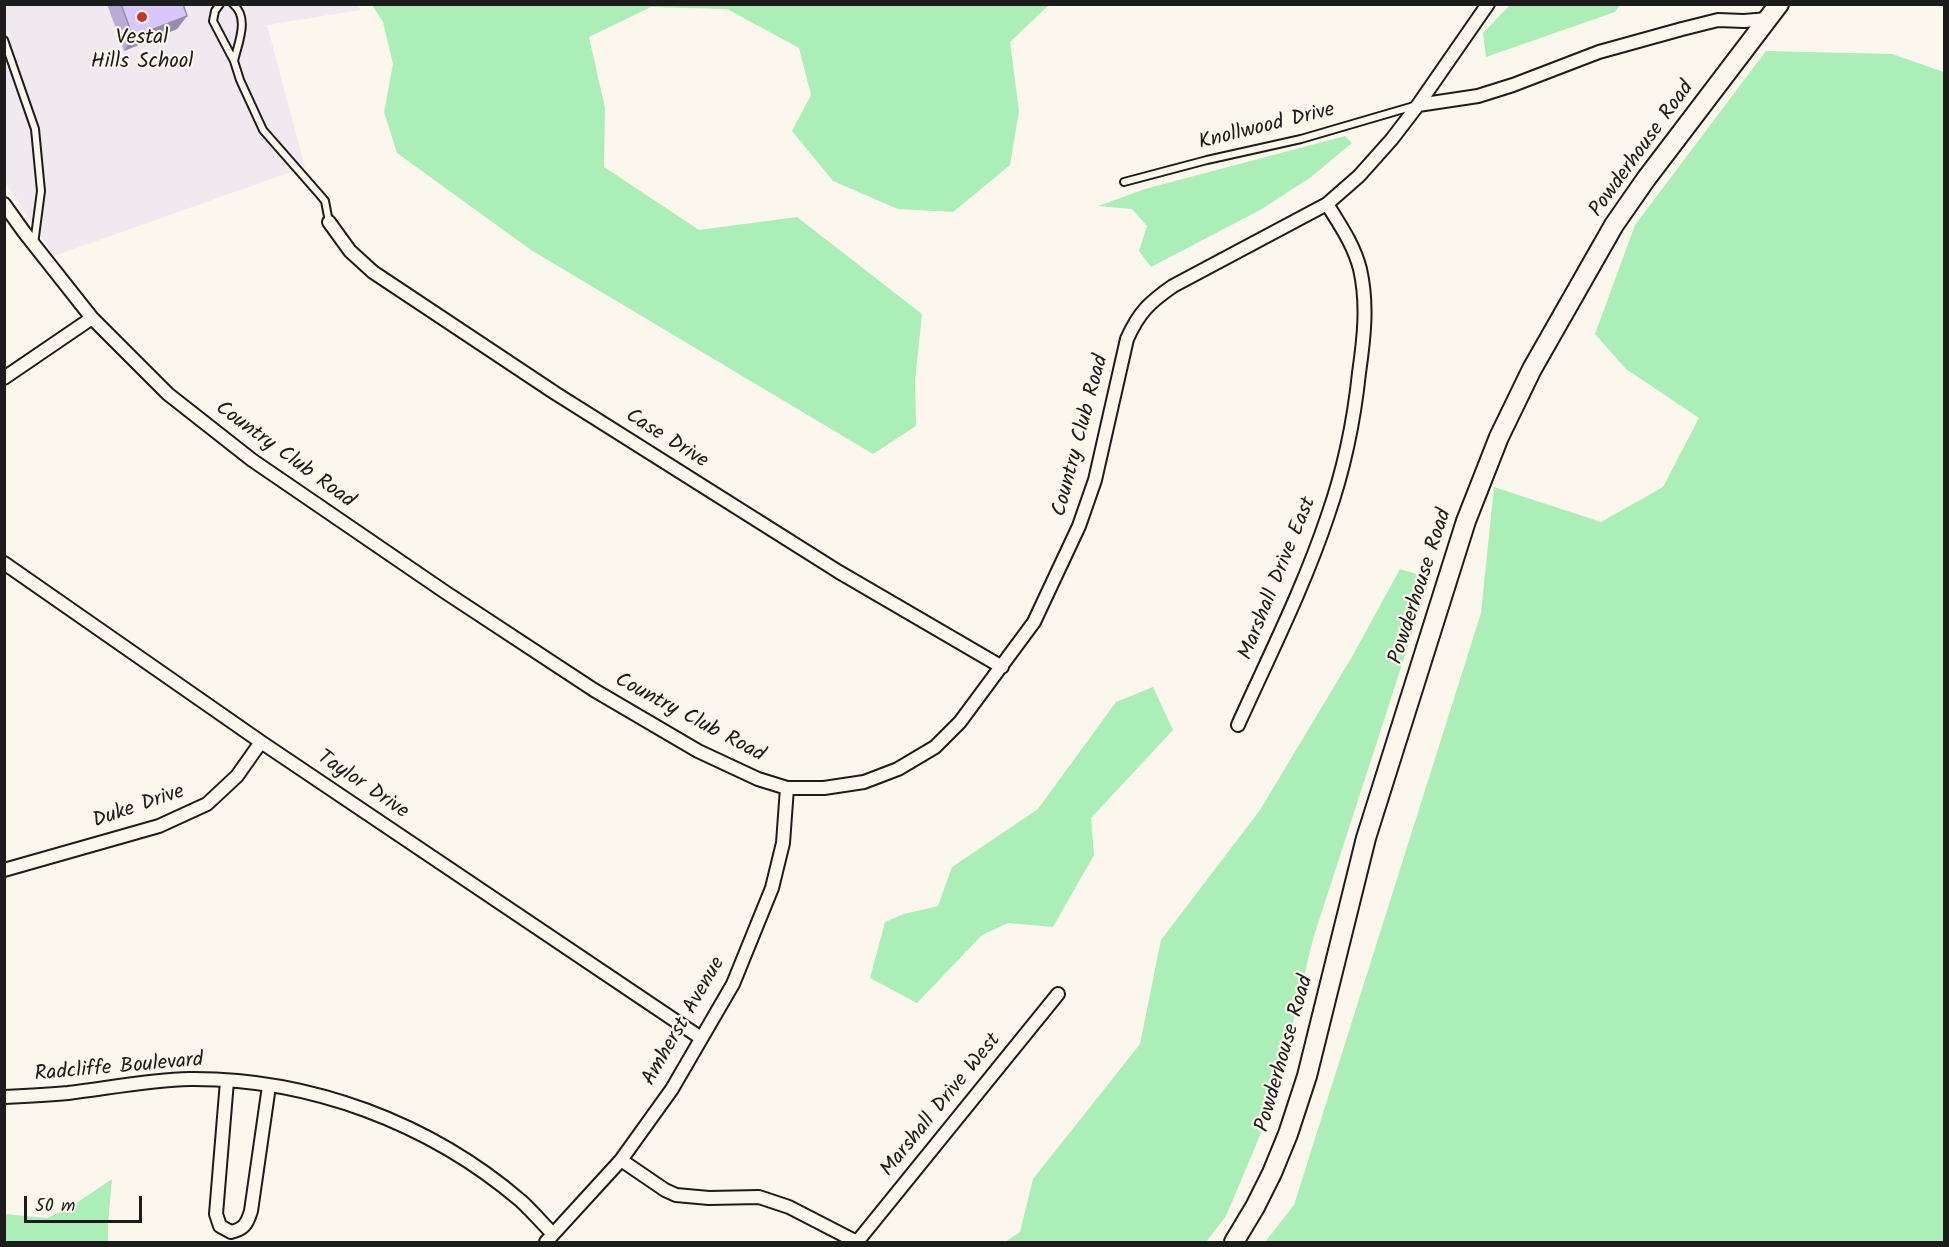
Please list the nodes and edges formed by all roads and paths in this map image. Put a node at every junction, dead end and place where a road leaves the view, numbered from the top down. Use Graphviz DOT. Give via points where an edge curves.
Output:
graph roads {
  1 [pos="220,4"];
  2 [pos="234,4"];
  3 [pos="1488,4"];
  4 [pos="1773,12"];
  5 [pos="4,40"];
  6 [pos="234,62"];
  7 [pos="1418,105"];
  8 [pos="1124,182"];
  9 [pos="4,204"];
  10 [pos="1327,204"];
  11 [pos="329,222"];
  12 [pos="34,245"];
  13 [pos="92,318"];
  14 [pos="4,378"];
  15 [pos="4,563"];
  16 [pos="1002,667"];
  17 [pos="1238,725"];
  18 [pos="261,742"];
  19 [pos="787,788"];
  20 [pos="4,870"];
  21 [pos="1058,994"];
  22 [pos="701,1038"];
  23 [pos="227,1081"];
  24 [pos="269,1086"];
  25 [pos="4,1097"];
  26 [pos="621,1160"];
  27 [pos="550,1238"];
  28 [pos="857,1242"];
  29 [pos="1234,1242"];
  1 -- 6 [label="lane" via="213,21"];
  2 -- 6 [label="lane" via="243,18"];
  3 -- 7 [label="street, Country Club Road"];
  4 -- 7 [label="street" via="1744,21 1718,20 1682,29 1599,52 1478,96"];
  4 -- 29 [label="street, Powderhouse Road" via="1614,225 1532,369 1499,437 1466,521 1366,838 1304,1086 1272,1173"];
  5 -- 12 [label="lane" via="34,129 41,191"];
  6 -- 11 [label="lane" via="263,130 325,201"];
  7 -- 8 [label="lane, Knollwood Drive" via="1301,139"];
  7 -- 10 [label="street, Country Club Road" via="1359,177"];
  9 -- 12 [label="street, Country Club Road"];
  10 -- 16 [label="street, Country Club Road" via="1173,286 1145,307 1134,322 1095,480 1079,526 1034,622"];
  10 -- 17 [label="street, Marshall Drive East" via="1352,243 1365,298 1365,331 1353,421 1329,514"];
  11 -- 16 [label="street, Case Drive" via="373,272 546,387 839,572"];
  12 -- 13 [label="street, Country Club Road"];
  13 -- 14 [label="street"];
  13 -- 19 [label="street, Country Club Road" via="168,394 252,460 445,592 594,690 698,751"];
  15 -- 18 [label="street, Taylor Drive"];
  16 -- 19 [label="street, Country Club Road" via="960,722 935,747 898,769 864,782"];
  18 -- 20 [label="street, Duke Drive" via="237,776 207,804 159,826"];
  18 -- 22 [label="street, Taylor Drive"];
  19 -- 22 [label="street, Amherst Avenue" via="783,843 772,888 733,984"];
  21 -- 28 [label="street, Marshall Drive West"];
  22 -- 26 [label="street, Amherst Avenue" via="672,1089"];
  23 -- 24 [label="street, Radcliffe Boulevard"];
  23 -- 24 [label="street" via="216,1214 220,1226 231,1232 243,1229 251,1211"];
  23 -- 25 [label="street, Radcliffe Boulevard" via="190,1079"];
  24 -- 27 [label="street, Radcliffe Boulevard" via="345,1102 430,1138 482,1170 522,1202"];
  26 -- 27 [label="street, Amherst Avenue"];
  26 -- 28 [label="street" via="676,1194 759,1197 789,1207"];
}
